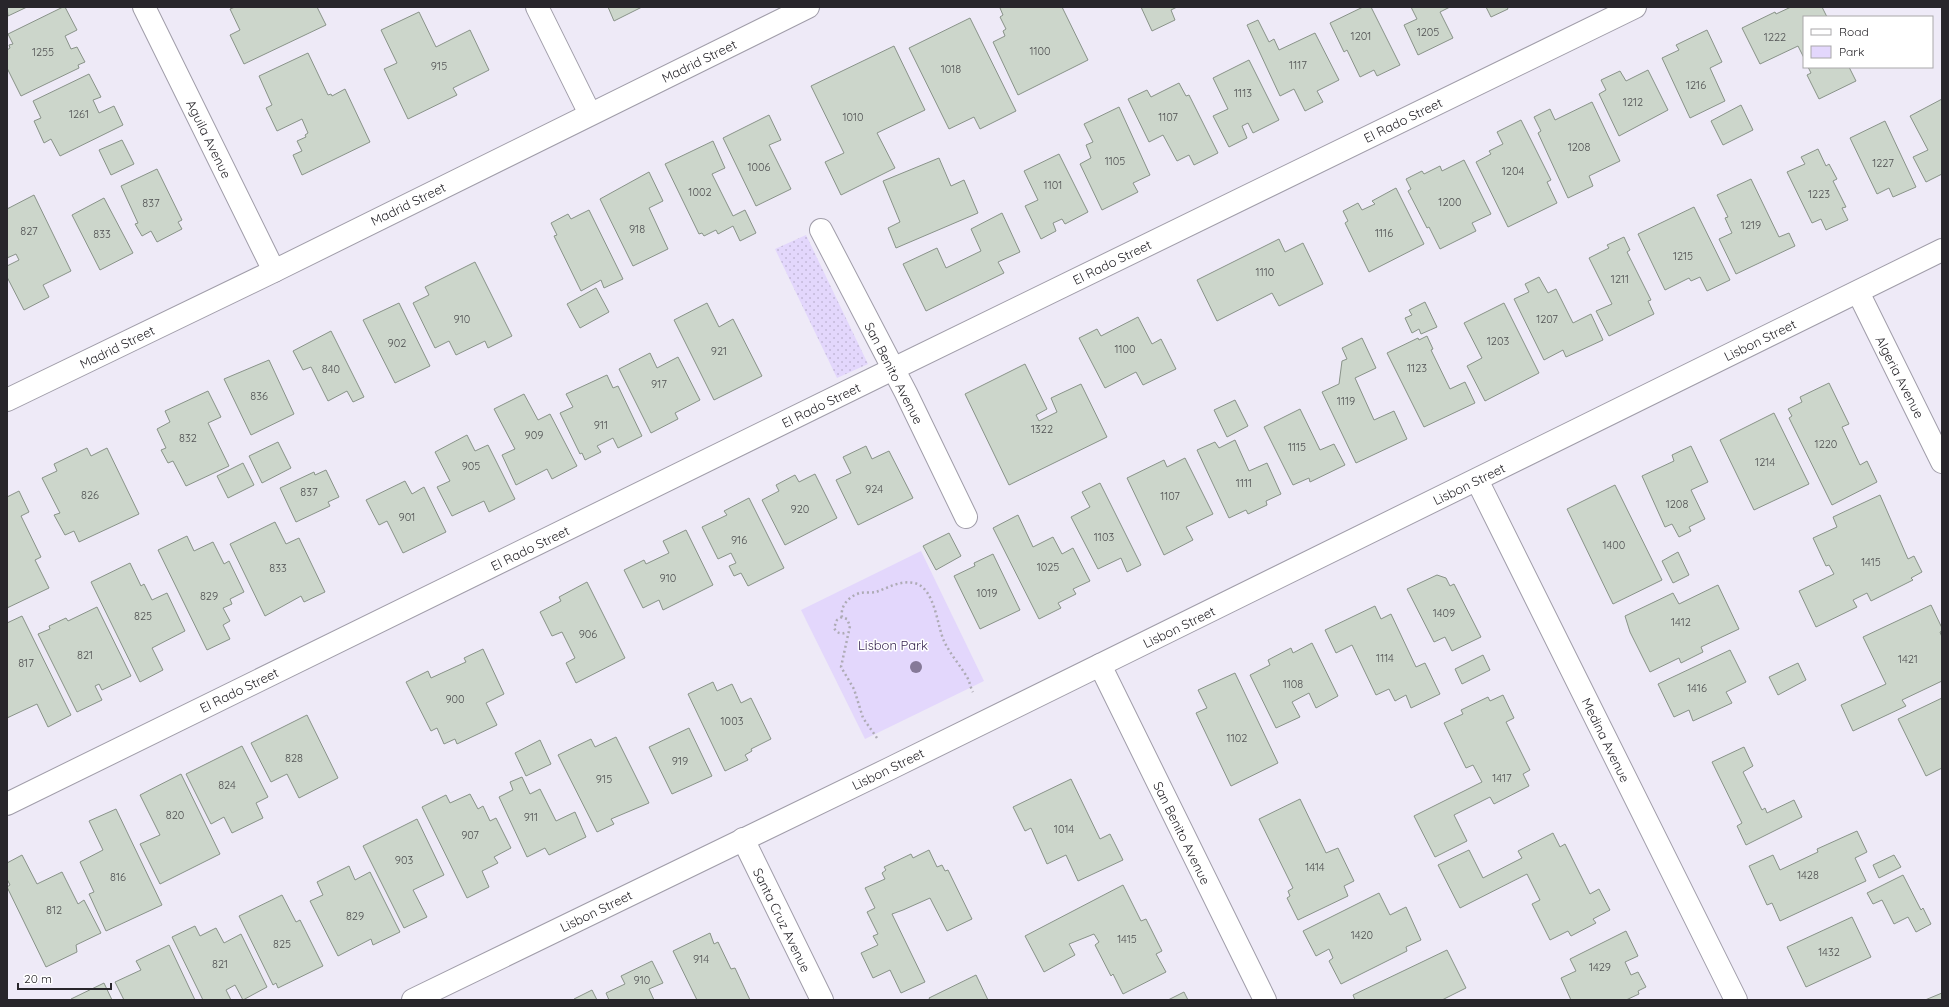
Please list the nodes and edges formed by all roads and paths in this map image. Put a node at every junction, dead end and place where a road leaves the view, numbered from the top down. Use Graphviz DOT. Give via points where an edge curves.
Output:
graph roads {
  1 [pos="144,7"];
  2 [pos="537,7"];
  3 [pos="808,7"];
  4 [pos="1635,7"];
  5 [pos="590,114"];
  6 [pos="821,230"];
  7 [pos="1942,250"];
  8 [pos="274,271"];
  9 [pos="1858,292"];
  10 [pos="893,369"];
  11 [pos="7,400"];
  12 [pos="1942,462"];
  13 [pos="1477,480"];
  14 [pos="966,517"];
  15 [pos="842,617"];
  16 [pos="847,632"];
  17 [pos="1100,665"];
  18 [pos="973,692"];
  19 [pos="877,738"];
  20 [pos="7,804"];
  21 [pos="743,839"];
  22 [pos="413,1000"];
  23 [pos="822,1000"];
  24 [pos="1265,1000"];
  25 [pos="1736,1000"];
  1 -- 8 [label="street, Aguila Avenue"];
  2 -- 5 [label="street"];
  3 -- 5 [label="street, Madrid Street"];
  4 -- 10 [label="street, El Rado Street"];
  5 -- 8 [label="street, Madrid Street"];
  6 -- 10 [label="street, San Benito Avenue"];
  7 -- 9 [label="street, Lisbon Street"];
  8 -- 11 [label="street, Madrid Street"];
  9 -- 12 [label="street, Algeria Avenue"];
  9 -- 13 [label="street, Lisbon Street"];
  10 -- 14 [label="street, San Benito Avenue"];
  10 -- 20 [label="street, El Rado Street"];
  13 -- 17 [label="street, Lisbon Street"];
  13 -- 25 [label="street, Medina Avenue"];
  15 -- 16 [label="path" via="849,623"];
  15 -- 16 [label="path" via="837,620 834,628 840,634"];
  15 -- 18 [label="path" via="844,606 855,594 873,592 898,584 916,583 923,588 934,607 944,641 967,677"];
  16 -- 19 [label="path" via="841,667 854,689 863,718"];
  17 -- 21 [label="street, Lisbon Street"];
  17 -- 24 [label="street, San Benito Avenue"];
  21 -- 22 [label="street, Lisbon Street"];
  21 -- 23 [label="street, Santa Cruz Avenue"];
}
